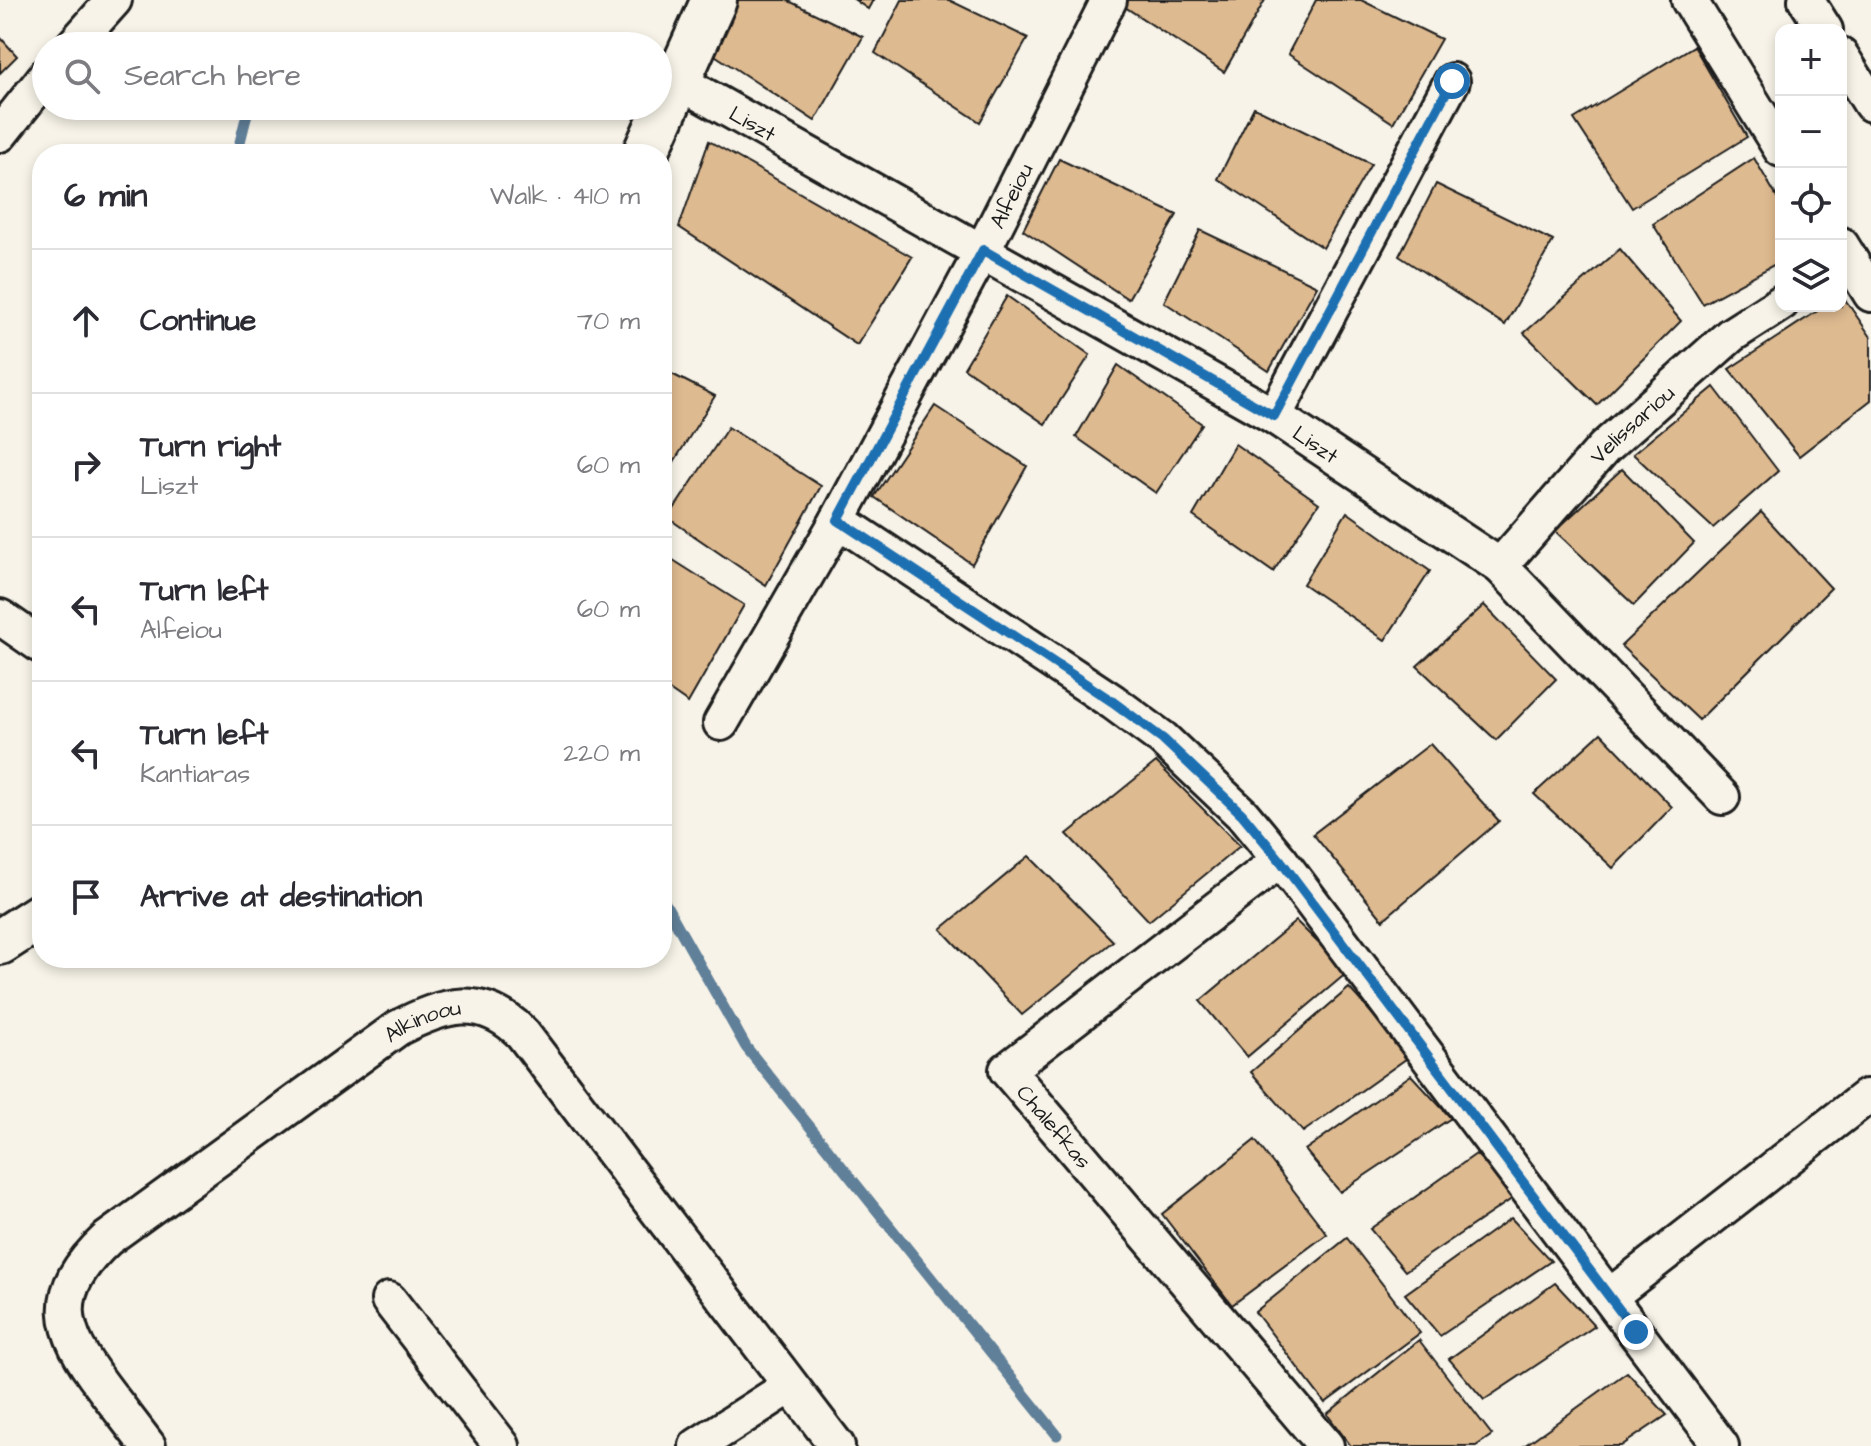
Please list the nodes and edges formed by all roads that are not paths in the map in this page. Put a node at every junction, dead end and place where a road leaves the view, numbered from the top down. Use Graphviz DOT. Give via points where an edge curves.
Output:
graph roads {
  1 [pos="114,0"];
  2 [pos="714,0"];
  3 [pos="1109,0"];
  4 [pos="1689,0"];
  5 [pos="1806,0"];
  6 [pos="1821,24"];
  7 [pos="85,32"];
  8 [pos="1847,66"];
  9 [pos="678,81"];
  10 [pos="1452,81"];
  11 [pos="32,94"];
  12 [pos="672,94"];
  13 [pos="1871,104"];
  14 [pos="660,120"];
  15 [pos="0,134"];
  16 [pos="1775,139"];
  17 [pos="650,144"];
  18 [pos="983,250"];
  19 [pos="1847,260"];
  20 [pos="1871,294"];
  21 [pos="1775,307"];
  22 [pos="1274,416"];
  23 [pos="838,520"];
  24 [pos="1500,566"];
  25 [pos="0,617"];
  26 [pos="32,639"];
  27 [pos="721,723"];
  28 [pos="1722,797"];
  29 [pos="1280,860"];
  30 [pos="32,921"];
  31 [pos="0,942"];
  32 [pos="1866,1097"];
  33 [pos="1610,1296"];
  34 [pos="389,1300"];
  35 [pos="790,1386"];
  36 [pos="148,1446"];
  37 [pos="502,1446"];
  38 [pos="697,1446"];
  39 [pos="837,1446"];
  40 [pos="1326,1446"];
  41 [pos="1721,1446"];
  1 -- 7 [label="street"];
  2 -- 9 [label="street"];
  3 -- 18 [label="street, Alfeiou"];
  4 -- 16 [label="street"];
  5 -- 6 [label="street"];
  8 -- 13 [label="street"];
  9 -- 12 [label="street"];
  9 -- 18 [label="street, Liszt"];
  10 -- 22 [label="street"];
  11 -- 15 [label="street"];
  14 -- 17 [label="street"];
  18 -- 22 [label="street, Liszt"];
  18 -- 23 [label="street, Alfeiou"];
  19 -- 20 [label="street"];
  21 -- 24 [label="street, Velissariou" via="1731,335 1604,448"];
  22 -- 24 [label="street, Liszt"];
  23 -- 27 [label="street, Alfeiou"];
  23 -- 29 [label="street" via="1163,739 1242,814"];
  24 -- 28 [label="street, Liszt"];
  25 -- 26 [label="street"];
  29 -- 33 [label="street"];
  29 -- 40 [label="street, Chalefkas" via="1007,1070"];
  30 -- 31 [label="street"];
  32 -- 33 [label="street"];
  33 -- 41 [label="street"];
  34 -- 37 [label="street"];
  35 -- 36 [label="street, Alkinoou" via="522,1033 497,1013 468,1005 432,1012 398,1028 107,1239 87,1260 67,1299 69,1332 86,1364"];
  35 -- 38 [label="street"];
  35 -- 39 [label="street, Alkinoou"];
}
